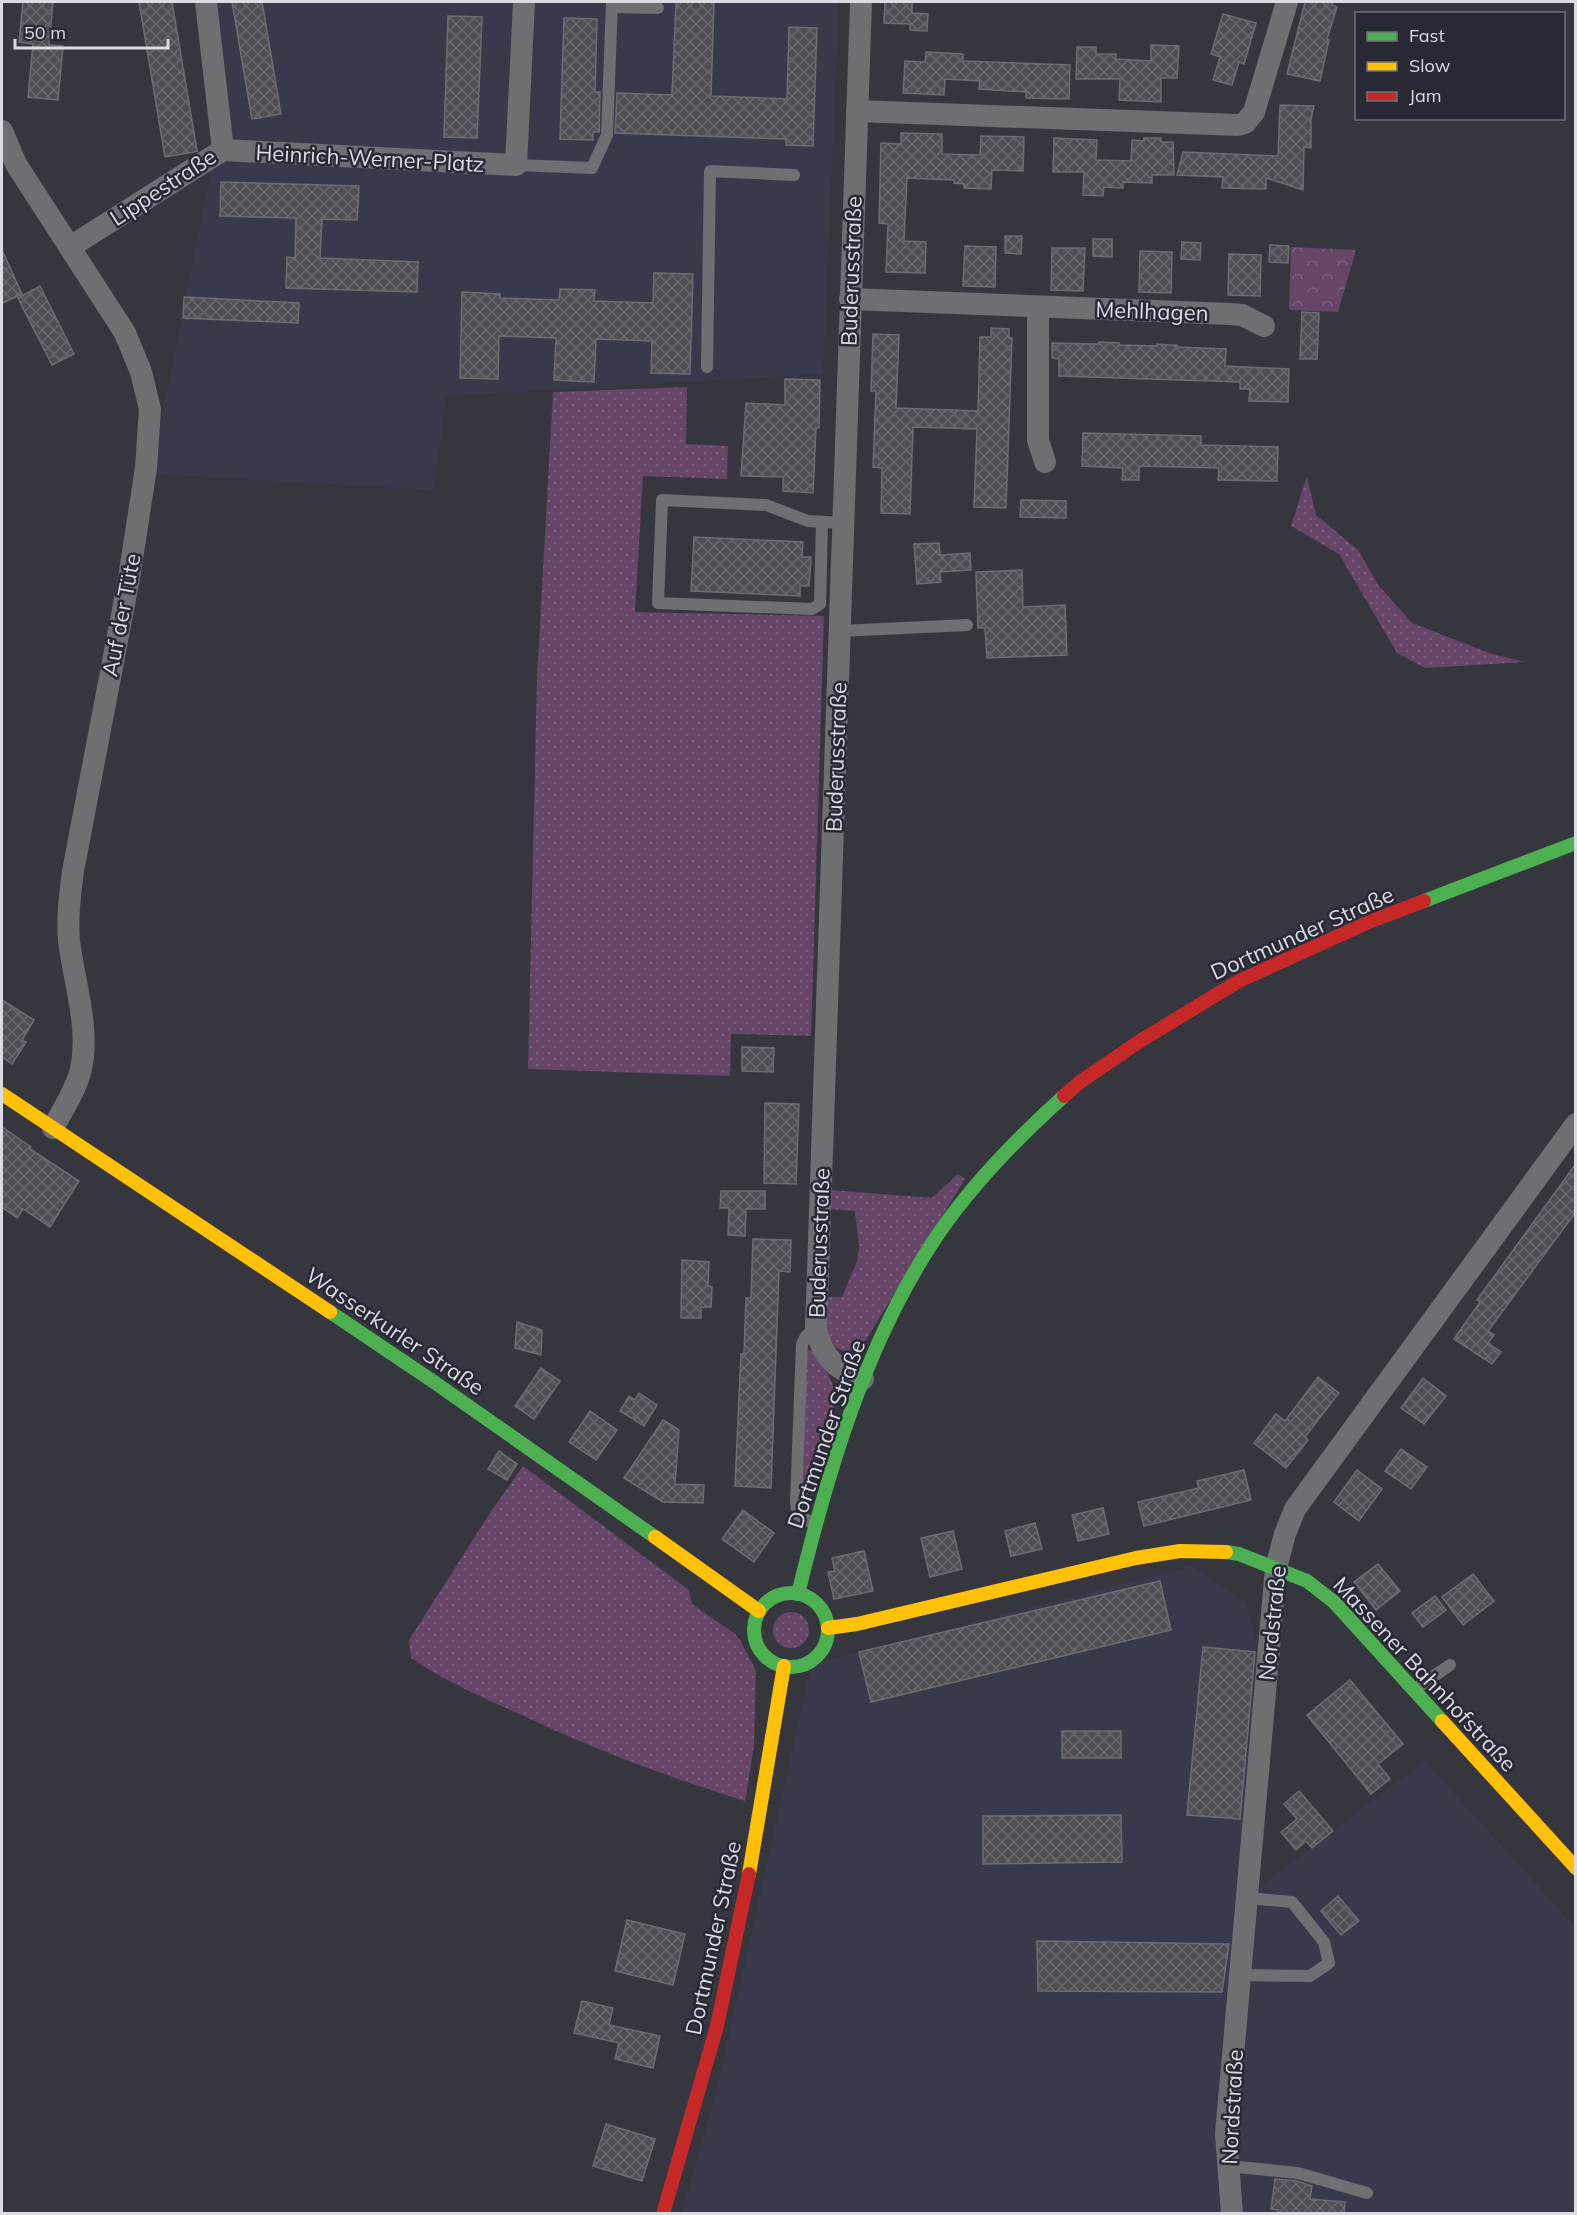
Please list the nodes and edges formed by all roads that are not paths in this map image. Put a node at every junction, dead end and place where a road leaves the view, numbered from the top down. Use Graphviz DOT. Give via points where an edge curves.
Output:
graph roads {
  1 [pos="206,2"];
  2 [pos="524,2"];
  3 [pos="861,2"];
  4 [pos="1287,2"];
  5 [pos="612,4"];
  6 [pos="658,8"];
  7 [pos="857,111"];
  8 [pos="2,131"];
  9 [pos="223,150"];
  10 [pos="516,165"];
  11 [pos="794,175"];
  12 [pos="70,248"];
  13 [pos="850,299"];
  14 [pos="1038,308"];
  15 [pos="1264,326"];
  16 [pos="706,367"];
  17 [pos="1045,462"];
  18 [pos="833,522"];
  19 [pos="967,625"];
  20 [pos="840,631"];
  21 [pos="1575,843"];
  22 [pos="2,1094"];
  23 [pos="1575,1124"];
  24 [pos="53,1128"];
  25 [pos="816,1329"];
  26 [pos="863,1379"];
  27 [pos="817,1525"];
  28 [pos="1276,1568"];
  29 [pos="798,1594"];
  30 [pos="759,1611"];
  31 [pos="828,1628"];
  32 [pos="1450,1665"];
  33 [pos="784,1666"];
  34 [pos="1414,1689"];
  35 [pos="1575,1868"];
  36 [pos="1247,1898"];
  37 [pos="1240,1975"];
  38 [pos="1228,2166"];
  39 [pos="1367,2193"];
  40 [pos="663,2214"];
  41 [pos="1232,2214"];
  1 -- 9 [label="street, Lippestraße"];
  2 -- 10 [label="street"];
  3 -- 7 [label="street, Buderusstraße"];
  4 -- 7 [label="street" via="1254,112 1238,125"];
  5 -- 6 [label="lane"];
  5 -- 10 [label="lane" via="607,135 592,168"];
  7 -- 13 [label="street, Buderusstraße"];
  8 -- 12 [label="street, Auf der Tüte" via="16,164"];
  9 -- 10 [label="street, Heinrich-Werner-Platz"];
  9 -- 12 [label="street, Lippestraße"];
  11 -- 16 [label="lane" via="710,171"];
  12 -- 24 [label="street, Auf der Tüte" via="125,333 141,372 150,409 146,468 129,578 69,904 69,941 84,1035 83,1058 76,1086"];
  13 -- 14 [label="street, Mehlhagen"];
  13 -- 18 [label="street, Buderusstraße"];
  14 -- 15 [label="street, Mehlhagen" via="1242,315"];
  14 -- 17 [label="street" via="1038,440"];
  18 -- 18 [label="lane" via="808,521 766,505 662,500 658,603 812,609 820,604"];
  18 -- 20 [label="street, Buderusstraße"];
  19 -- 20 [label="lane"];
  20 -- 25 [label="street, Buderusstraße"];
  21 -- 26 [label="main road, Dortmunder Straße" via="1369,922 1239,981 1080,1082 1025,1131 972,1190 899,1300"];
  22 -- 24 [label="main road, Wasserkurler Straße"];
  23 -- 28 [label="street, Nordstraße" via="1295,1509"];
  24 -- 30 [label="main road, Wasserkurler Straße" via="444,1389"];
  25 -- 26 [label="street, Buderusstraße" via="820,1346 830,1360 845,1373"];
  25 -- 27 [label="lane" via="802,1344 796,1502 798,1515"];
  26 -- 27 [label="main road, Dortmunder Straße"];
  27 -- 29 [label="main road, Dortmunder Straße"];
  28 -- 31 [label="main road, Massener Bahnhofstraße" via="1239,1554 1180,1551 1079,1570"];
  28 -- 34 [label="main road, Massener Bahnhofstraße" via="1307,1581 1334,1602"];
  28 -- 36 [label="street, Nordstraße"];
  29 -- 30 [label="main road" via="783,1594"];
  29 -- 31 [label="main road" via="818,1605"];
  30 -- 33 [label="main road" via="755,1638 771,1661"];
  31 -- 33 [label="main road" via="823,1649 813,1660 799,1666"];
  32 -- 34 [label="lane"];
  33 -- 40 [label="main road, Dortmunder Straße" via="742,1916 717,2026"];
  34 -- 35 [label="main road, Massener Bahnhofstraße"];
  36 -- 37 [label="street, Nordstraße"];
  36 -- 37 [label="lane" via="1292,1902 1324,1942 1329,1963 1310,1976"];
  37 -- 38 [label="street, Nordstraße" via="1226,2134"];
  38 -- 39 [label="lane" via="1298,2173"];
  38 -- 41 [label="street, Nordstraße"];
}
